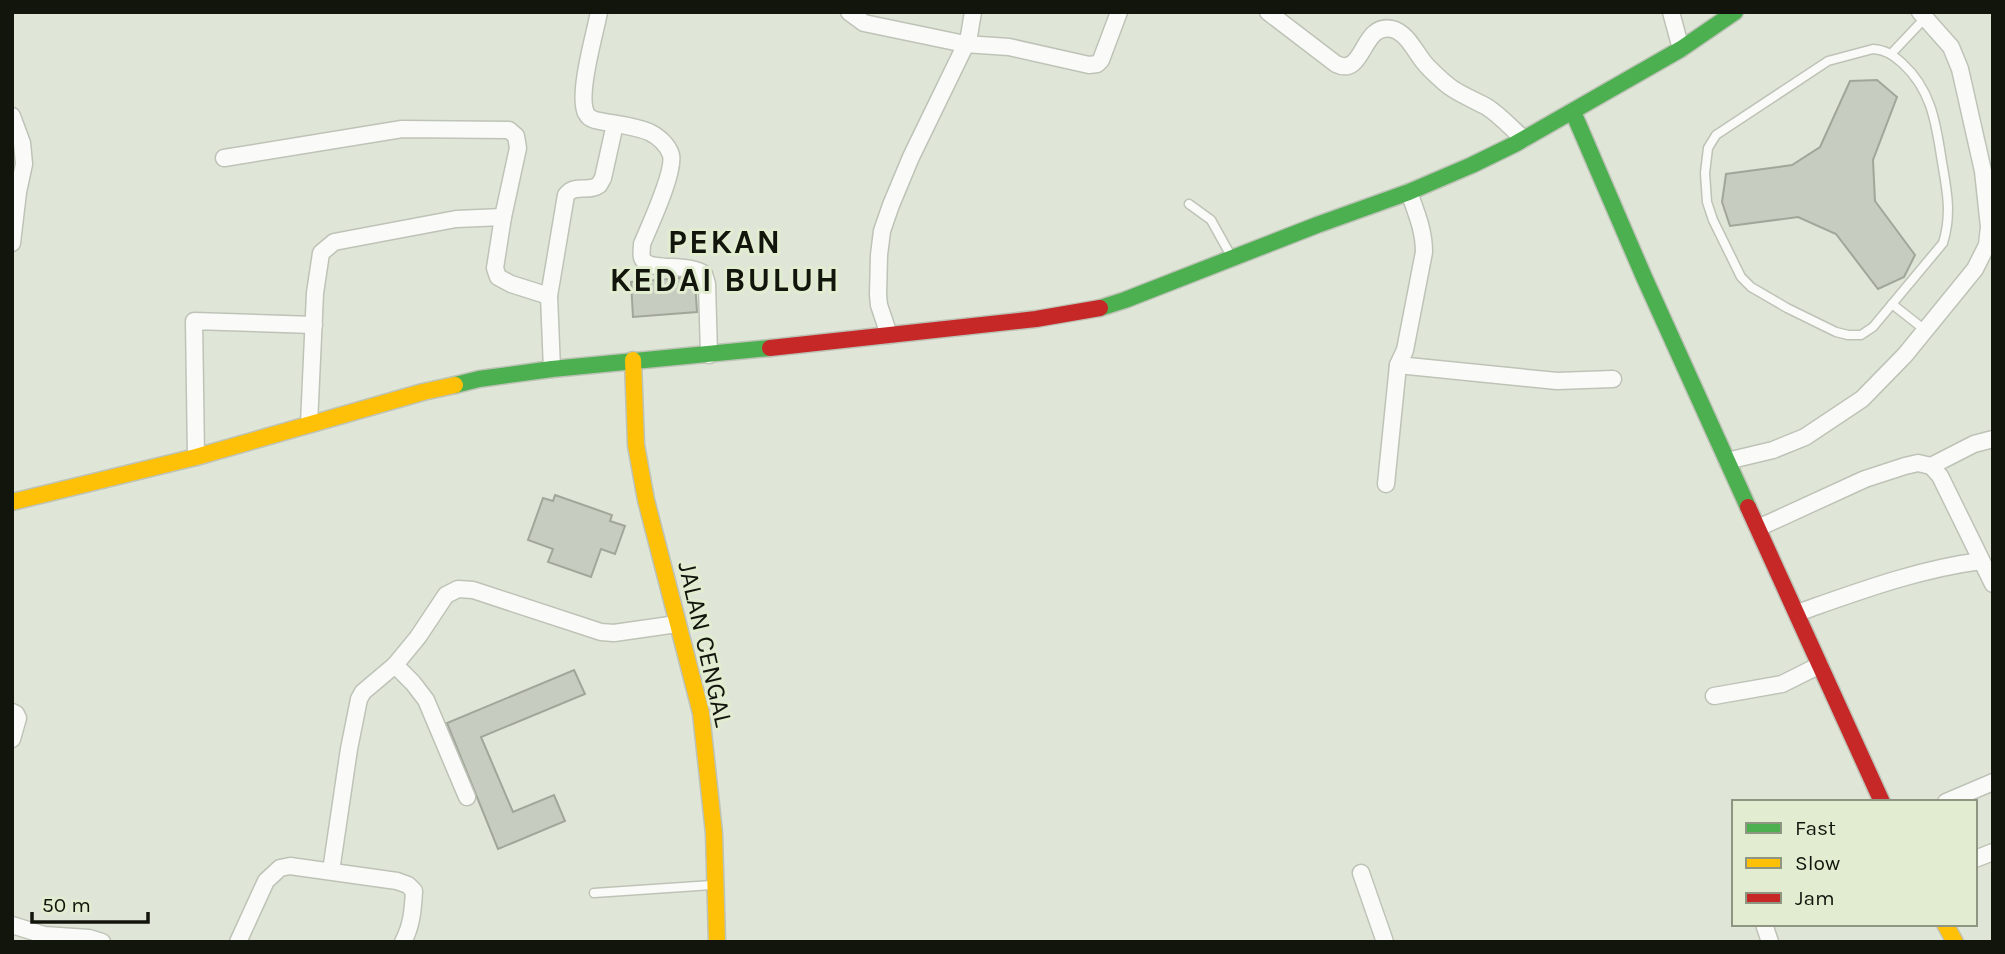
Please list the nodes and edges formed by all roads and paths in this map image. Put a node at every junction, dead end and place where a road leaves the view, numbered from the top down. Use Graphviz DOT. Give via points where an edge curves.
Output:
graph roads {
  1 [pos="599,12"];
  2 [pos="849,12"];
  3 [pos="973,12"];
  4 [pos="1119,12"];
  5 [pos="1268,12"];
  6 [pos="1671,12"];
  7 [pos="1735,12"];
  8 [pos="1923,15"];
  9 [pos="965,44"];
  10 [pos="1681,49"];
  11 [pos="1891,54"];
  12 [pos="1573,112"];
  13 [pos="12,116"];
  14 [pos="615,124"];
  15 [pos="1524,139"];
  16 [pos="223,158"];
  17 [pos="1409,192"];
  18 [pos="1189,204"];
  19 [pos="503,217"];
  20 [pos="12,243"];
  21 [pos="1233,258"];
  22 [pos="549,296"];
  23 [pos="1892,304"];
  24 [pos="314,325"];
  25 [pos="1926,330"];
  26 [pos="888,335"];
  27 [pos="709,355"];
  28 [pos="634,360"];
  29 [pos="1398,365"];
  30 [pos="552,369"];
  31 [pos="1613,379"];
  32 [pos="309,424"];
  33 [pos="1993,439"];
  34 [pos="196,457"];
  35 [pos="1727,461"];
  36 [pos="1931,466"];
  37 [pos="1385,484"];
  38 [pos="12,502"];
  39 [pos="1758,528"];
  40 [pos="1981,561"];
  41 [pos="1993,584"];
  42 [pos="1797,614"];
  43 [pos="677,624"];
  44 [pos="395,665"];
  45 [pos="1821,665"];
  46 [pos="1714,696"];
  47 [pos="12,712"];
  48 [pos="12,739"];
  49 [pos="1993,782"];
  50 [pos="467,797"];
  51 [pos="1881,800"];
  52 [pos="1952,800"];
  53 [pos="331,871"];
  54 [pos="1361,873"];
  55 [pos="715,885"];
  56 [pos="594,893"];
  57 [pos="12,925"];
  58 [pos="1946,926"];
  59 [pos="64,939"];
  60 [pos="102,942"];
  61 [pos="238,942"];
  62 [pos="403,942"];
  63 [pos="717,942"];
  64 [pos="1385,942"];
  65 [pos="1955,942"];
  1 -- 14 [label="street" via="583,103 594,120"];
  2 -- 9 [label="street" via="864,23"];
  3 -- 9 [label="street"];
  4 -- 9 [label="street" via="1097,64 1009,47"];
  5 -- 15 [label="street" via="1343,68 1355,64 1367,39 1376,32 1395,29 1451,88 1487,108"];
  6 -- 10 [label="street"];
  7 -- 10 [label="main road"];
  8 -- 11 [label="lane"];
  8 -- 25 [label="street" via="1951,47 1961,69 1983,171 1989,227 1987,245 1975,269"];
  9 -- 26 [label="street" via="911,157 882,231 878,295"];
  10 -- 12 [label="main road"];
  11 -- 23 [label="lane" via="1915,75 1928,99 1950,210 1943,243"];
  11 -- 23 [label="lane" via="1873,49 1828,61 1716,135 1708,148 1705,173 1713,220 1741,277 1751,287 1848,335 1861,335 1873,327"];
  12 -- 15 [label="main road"];
  12 -- 35 [label="main road"];
  13 -- 20 [label="street" via="24,164"];
  14 -- 22 [label="street" via="599,185 576,187 566,195"];
  14 -- 27 [label="street" via="656,136 671,155 668,179 641,254 651,265 691,268 705,274"];
  15 -- 17 [label="main road"];
  16 -- 19 [label="street" via="402,129 509,130 516,136 518,148"];
  17 -- 21 [label="main road"];
  17 -- 29 [label="street" via="1424,239 1405,350"];
  18 -- 21 [label="lane" via="1211,220"];
  19 -- 22 [label="street" via="495,268 498,277"];
  19 -- 24 [label="street" via="456,219 334,242 321,253"];
  21 -- 26 [label="main road" via="1093,310"];
  22 -- 30 [label="street"];
  23 -- 25 [label="lane"];
  24 -- 32 [label="street"];
  24 -- 34 [label="street" via="194,321"];
  25 -- 35 [label="street" via="1862,399 1805,436 1773,450"];
  26 -- 27 [label="main road"];
  27 -- 28 [label="main road"];
  28 -- 30 [label="main road"];
  28 -- 43 [label="main road, JALAN CENGAL" via="636,445"];
  29 -- 31 [label="street" via="1557,381"];
  29 -- 37 [label="street"];
  30 -- 32 [label="main road" via="444,386"];
  32 -- 34 [label="main road"];
  33 -- 36 [label="street"];
  34 -- 38 [label="main road"];
  35 -- 39 [label="main road"];
  36 -- 39 [label="street" via="1918,463 1865,479"];
  36 -- 40 [label="street"];
  39 -- 42 [label="main road"];
  40 -- 41 [label="street"];
  40 -- 42 [label="street" via="1889,582"];
  42 -- 45 [label="main road"];
  43 -- 44 [label="street" via="601,632 458,589 446,595"];
  43 -- 55 [label="main road, JALAN CENGAL" via="701,713"];
  44 -- 50 [label="street" via="426,699"];
  44 -- 53 [label="street" via="359,699"];
  45 -- 46 [label="street" via="1782,684"];
  45 -- 51 [label="main road"];
  47 -- 48 [label="street" via="18,718"];
  49 -- 52 [label="street"];
  53 -- 61 [label="street" via="290,866 274,872"];
  53 -- 62 [label="street" via="412,887 413,911"];
  54 -- 64 [label="street"];
  55 -- 56 [label="lane"];
  55 -- 63 [label="main road, JALAN CENGAL"];
  57 -- 59 [label="street"];
  58 -- 65 [label="main road"];
  59 -- 60 [label="street"];
}
